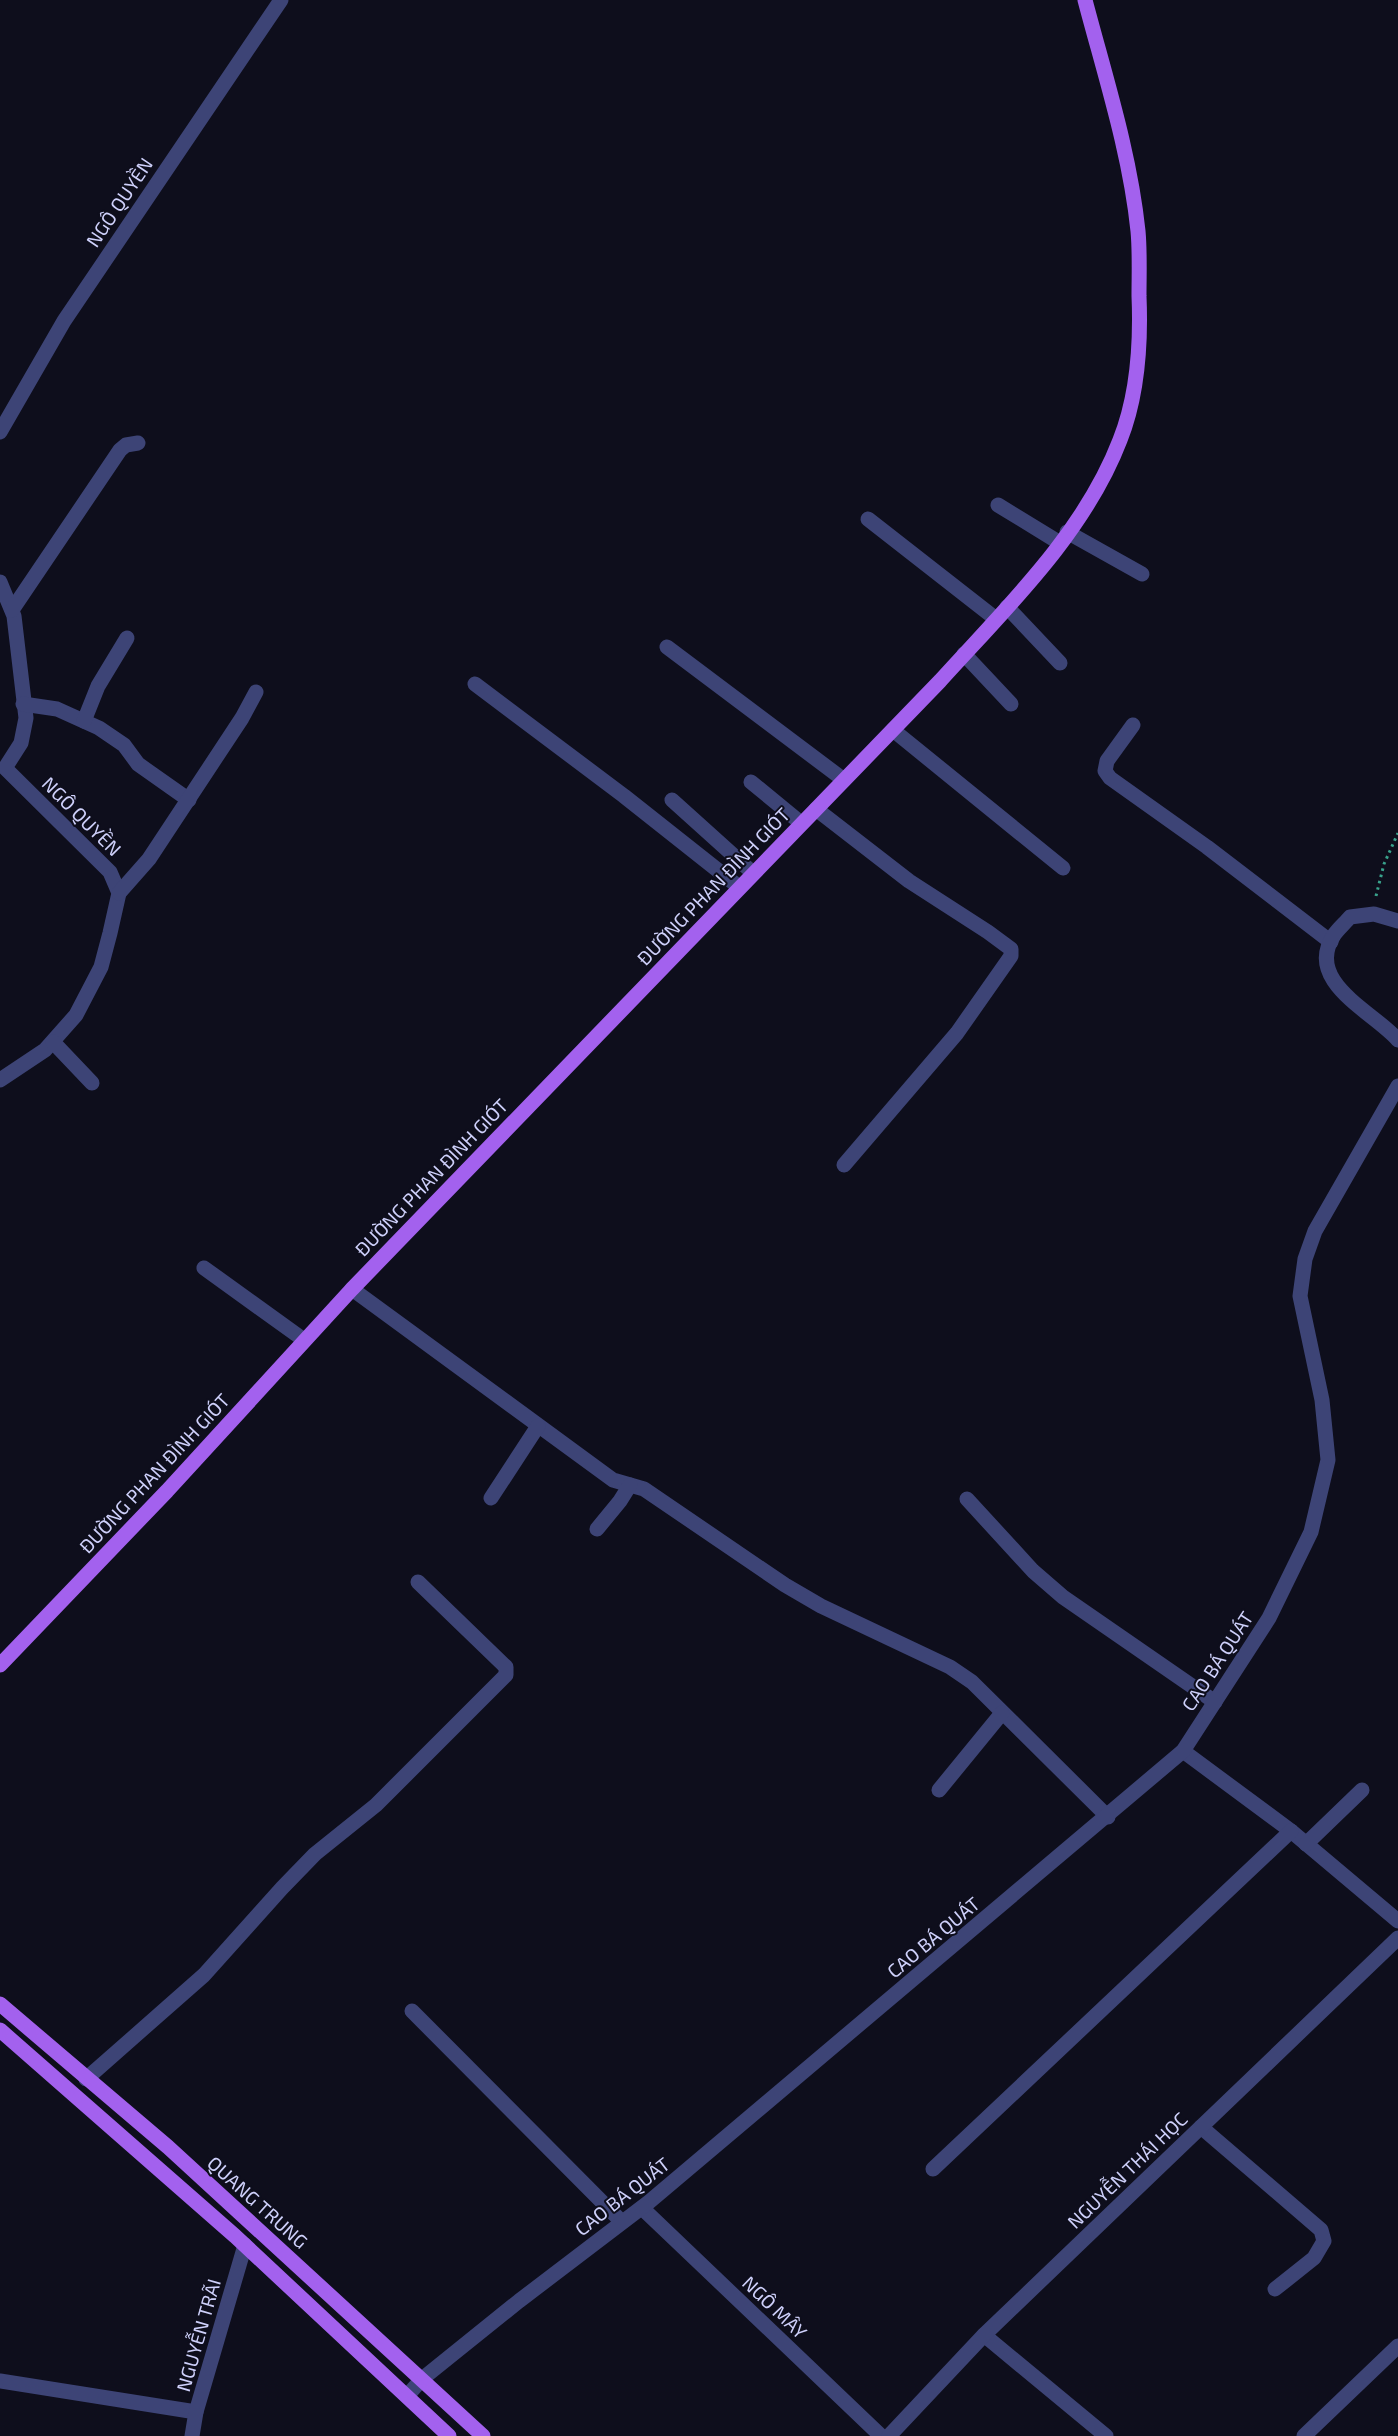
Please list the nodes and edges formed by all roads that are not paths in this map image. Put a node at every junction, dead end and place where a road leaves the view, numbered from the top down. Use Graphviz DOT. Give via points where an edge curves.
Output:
graph roads {
  1 [pos="281,0"];
  2 [pos="1085,0"];
  3 [pos="0,432"];
  4 [pos="138,442"];
  5 [pos="998,505"];
  6 [pos="868,519"];
  7 [pos="1064,537"];
  8 [pos="1142,574"];
  9 [pos="0,582"];
  10 [pos="1007,607"];
  11 [pos="8,612"];
  12 [pos="996,619"];
  13 [pos="127,638"];
  14 [pos="668,647"];
  15 [pos="964,654"];
  16 [pos="1060,663"];
  17 [pos="474,684"];
  18 [pos="256,692"];
  19 [pos="23,704"];
  20 [pos="1011,704"];
  21 [pos="84,721"];
  22 [pos="1133,724"];
  23 [pos="893,730"];
  24 [pos="3,767"];
  25 [pos="844,780"];
  26 [pos="751,782"];
  27 [pos="189,800"];
  28 [pos="672,800"];
  29 [pos="816,809"];
  30 [pos="801,823"];
  31 [pos="1063,868"];
  32 [pos="753,873"];
  33 [pos="739,887"];
  34 [pos="119,893"];
  35 [pos="1398,921"];
  36 [pos="1331,942"];
  37 [pos="1398,1040"];
  38 [pos="53,1042"];
  39 [pos="0,1080"];
  40 [pos="92,1083"];
  41 [pos="1398,1086"];
  42 [pos="844,1165"];
  43 [pos="204,1268"];
  44 [pos="352,1289"];
  45 [pos="304,1340"];
  46 [pos="538,1426"];
  47 [pos="630,1485"];
  48 [pos="491,1498"];
  49 [pos="967,1500"];
  50 [pos="597,1528"];
  51 [pos="418,1582"];
  52 [pos="0,1665"];
  53 [pos="1215,1702"];
  54 [pos="1002,1713"];
  55 [pos="1183,1751"];
  56 [pos="939,1790"];
  57 [pos="1362,1790"];
  58 [pos="1108,1817"];
  59 [pos="1291,1830"];
  60 [pos="1306,1844"];
  61 [pos="1398,1921"];
  62 [pos="1398,1938"];
  63 [pos="0,2004"];
  64 [pos="412,2011"];
  65 [pos="0,2030"];
  66 [pos="86,2079"];
  67 [pos="1201,2127"];
  68 [pos="933,2169"];
  69 [pos="642,2208"];
  70 [pos="622,2222"];
  71 [pos="245,2245"];
  72 [pos="1275,2289"];
  73 [pos="984,2335"];
  74 [pos="1398,2346"];
  75 [pos="422,2380"];
  76 [pos="0,2381"];
  77 [pos="407,2396"];
  78 [pos="196,2412"];
  79 [pos="192,2436"];
  80 [pos="449,2436"];
  81 [pos="482,2436"];
  82 [pos="881,2436"];
  83 [pos="889,2436"];
  84 [pos="1106,2436"];
  85 [pos="1304,2436"];
  1 -- 3 [label="street, NGÔ QUYỀN" via="64,321"];
  2 -- 7 [label="main road, ĐƯỜNG PHAN ĐÌNH GIÓT" via="1125,150 1138,232 1139,350 1133,394 1120,440 1102,478"];
  4 -- 11 [label="street" via="120,450"];
  5 -- 7 [label="street"];
  6 -- 12 [label="street"];
  7 -- 8 [label="street"];
  7 -- 10 [label="main road, ĐƯỜNG PHAN ĐÌNH GIÓT"];
  9 -- 11 [label="street, NGÔ QUYỀN"];
  10 -- 12 [label="main road, ĐƯỜNG PHAN ĐÌNH GIÓT"];
  10 -- 16 [label="street"];
  11 -- 19 [label="street, NGÔ QUYỀN"];
  12 -- 15 [label="main road, ĐƯỜNG PHAN ĐÌNH GIÓT"];
  13 -- 21 [label="street" via="98,686"];
  14 -- 25 [label="street"];
  15 -- 20 [label="street"];
  15 -- 23 [label="main road, ĐƯỜNG PHAN ĐÌNH GIÓT"];
  17 -- 33 [label="street"];
  18 -- 27 [label="street"];
  19 -- 21 [label="street" via="57,709"];
  19 -- 24 [label="street, NGÔ QUYỀN" via="26,718 21,743"];
  21 -- 27 [label="street" via="124,745 138,764"];
  22 -- 36 [label="street" via="1107,761 1105,771 1110,778"];
  23 -- 25 [label="main road, ĐƯỜNG PHAN ĐÌNH GIÓT"];
  23 -- 31 [label="street"];
  24 -- 34 [label="street, NGÔ QUYỀN" via="110,872"];
  25 -- 29 [label="main road, ĐƯỜNG PHAN ĐÌNH GIÓT"];
  26 -- 30 [label="street"];
  27 -- 34 [label="street" via="149,859"];
  28 -- 32 [label="street"];
  29 -- 30 [label="main road, ĐƯỜNG PHAN ĐÌNH GIÓT"];
  29 -- 42 [label="street" via="909,881 1011,949 1011,956 957,1033"];
  30 -- 32 [label="main road, ĐƯỜNG PHAN ĐÌNH GIÓT"];
  32 -- 33 [label="main road, ĐƯỜNG PHAN ĐÌNH GIÓT"];
  33 -- 44 [label="main road, ĐƯỜNG PHAN ĐÌNH GIÓT"];
  34 -- 38 [label="street" via="101,967 76,1015"];
  35 -- 36 [label="street" via="1374,914 1350,918"];
  36 -- 37 [label="street" via="1326,953 1332,980"];
  38 -- 39 [label="street"];
  38 -- 40 [label="street"];
  41 -- 53 [label="street, CAO BÁ QUÁT" via="1316,1231 1305,1259 1300,1296 1322,1400 1328,1460 1311,1532 1269,1618"];
  43 -- 45 [label="street"];
  44 -- 45 [label="main road, ĐƯỜNG PHAN ĐÌNH GIÓT"];
  44 -- 46 [label="street"];
  45 -- 52 [label="main road, ĐƯỜNG PHAN ĐÌNH GIÓT" via="167,1491"];
  46 -- 47 [label="street" via="613,1480"];
  46 -- 48 [label="street"];
  47 -- 50 [label="street"];
  47 -- 54 [label="street" via="644,1489 821,1606 950,1667 972,1682"];
  49 -- 53 [label="street" via="1033,1571 1063,1597"];
  51 -- 66 [label="street" via="506,1667 506,1675 376,1805 315,1854 204,1975"];
  53 -- 55 [label="street, CAO BÁ QUÁT"];
  54 -- 56 [label="street"];
  54 -- 58 [label="street"];
  55 -- 58 [label="street, CAO BÁ QUÁT"];
  55 -- 59 [label="street"];
  57 -- 60 [label="street"];
  58 -- 69 [label="street, CAO BÁ QUÁT"];
  59 -- 60 [label="street"];
  59 -- 68 [label="street"];
  60 -- 61 [label="street"];
  62 -- 67 [label="street, NGUYỄN THÁI HỌC"];
  63 -- 66 [label="main road, QUANG TRUNG"];
  64 -- 70 [label="street"];
  65 -- 71 [label="main road"];
  66 -- 75 [label="main road, QUANG TRUNG" via="168,2147"];
  67 -- 72 [label="street" via="1321,2230 1324,2241 1314,2258"];
  67 -- 73 [label="street, NGUYỄN THÁI HỌC"];
  69 -- 70 [label="street, CAO BÁ QUÁT"];
  69 -- 82 [label="street, NGÔ MÂY"];
  70 -- 75 [label="street, CAO BÁ QUÁT"];
  71 -- 77 [label="main road"];
  71 -- 78 [label="street, NGUYỄN TRÃI"];
  73 -- 83 [label="street, NGUYỄN THÁI HỌC"];
  73 -- 84 [label="street"];
  74 -- 85 [label="street"];
  75 -- 77 [label="street, CAO BÁ QUÁT"];
  75 -- 81 [label="main road, QUANG TRUNG"];
  76 -- 78 [label="street"];
  77 -- 80 [label="main road"];
  78 -- 79 [label="street, NGUYỄN TRÃI"];
}
